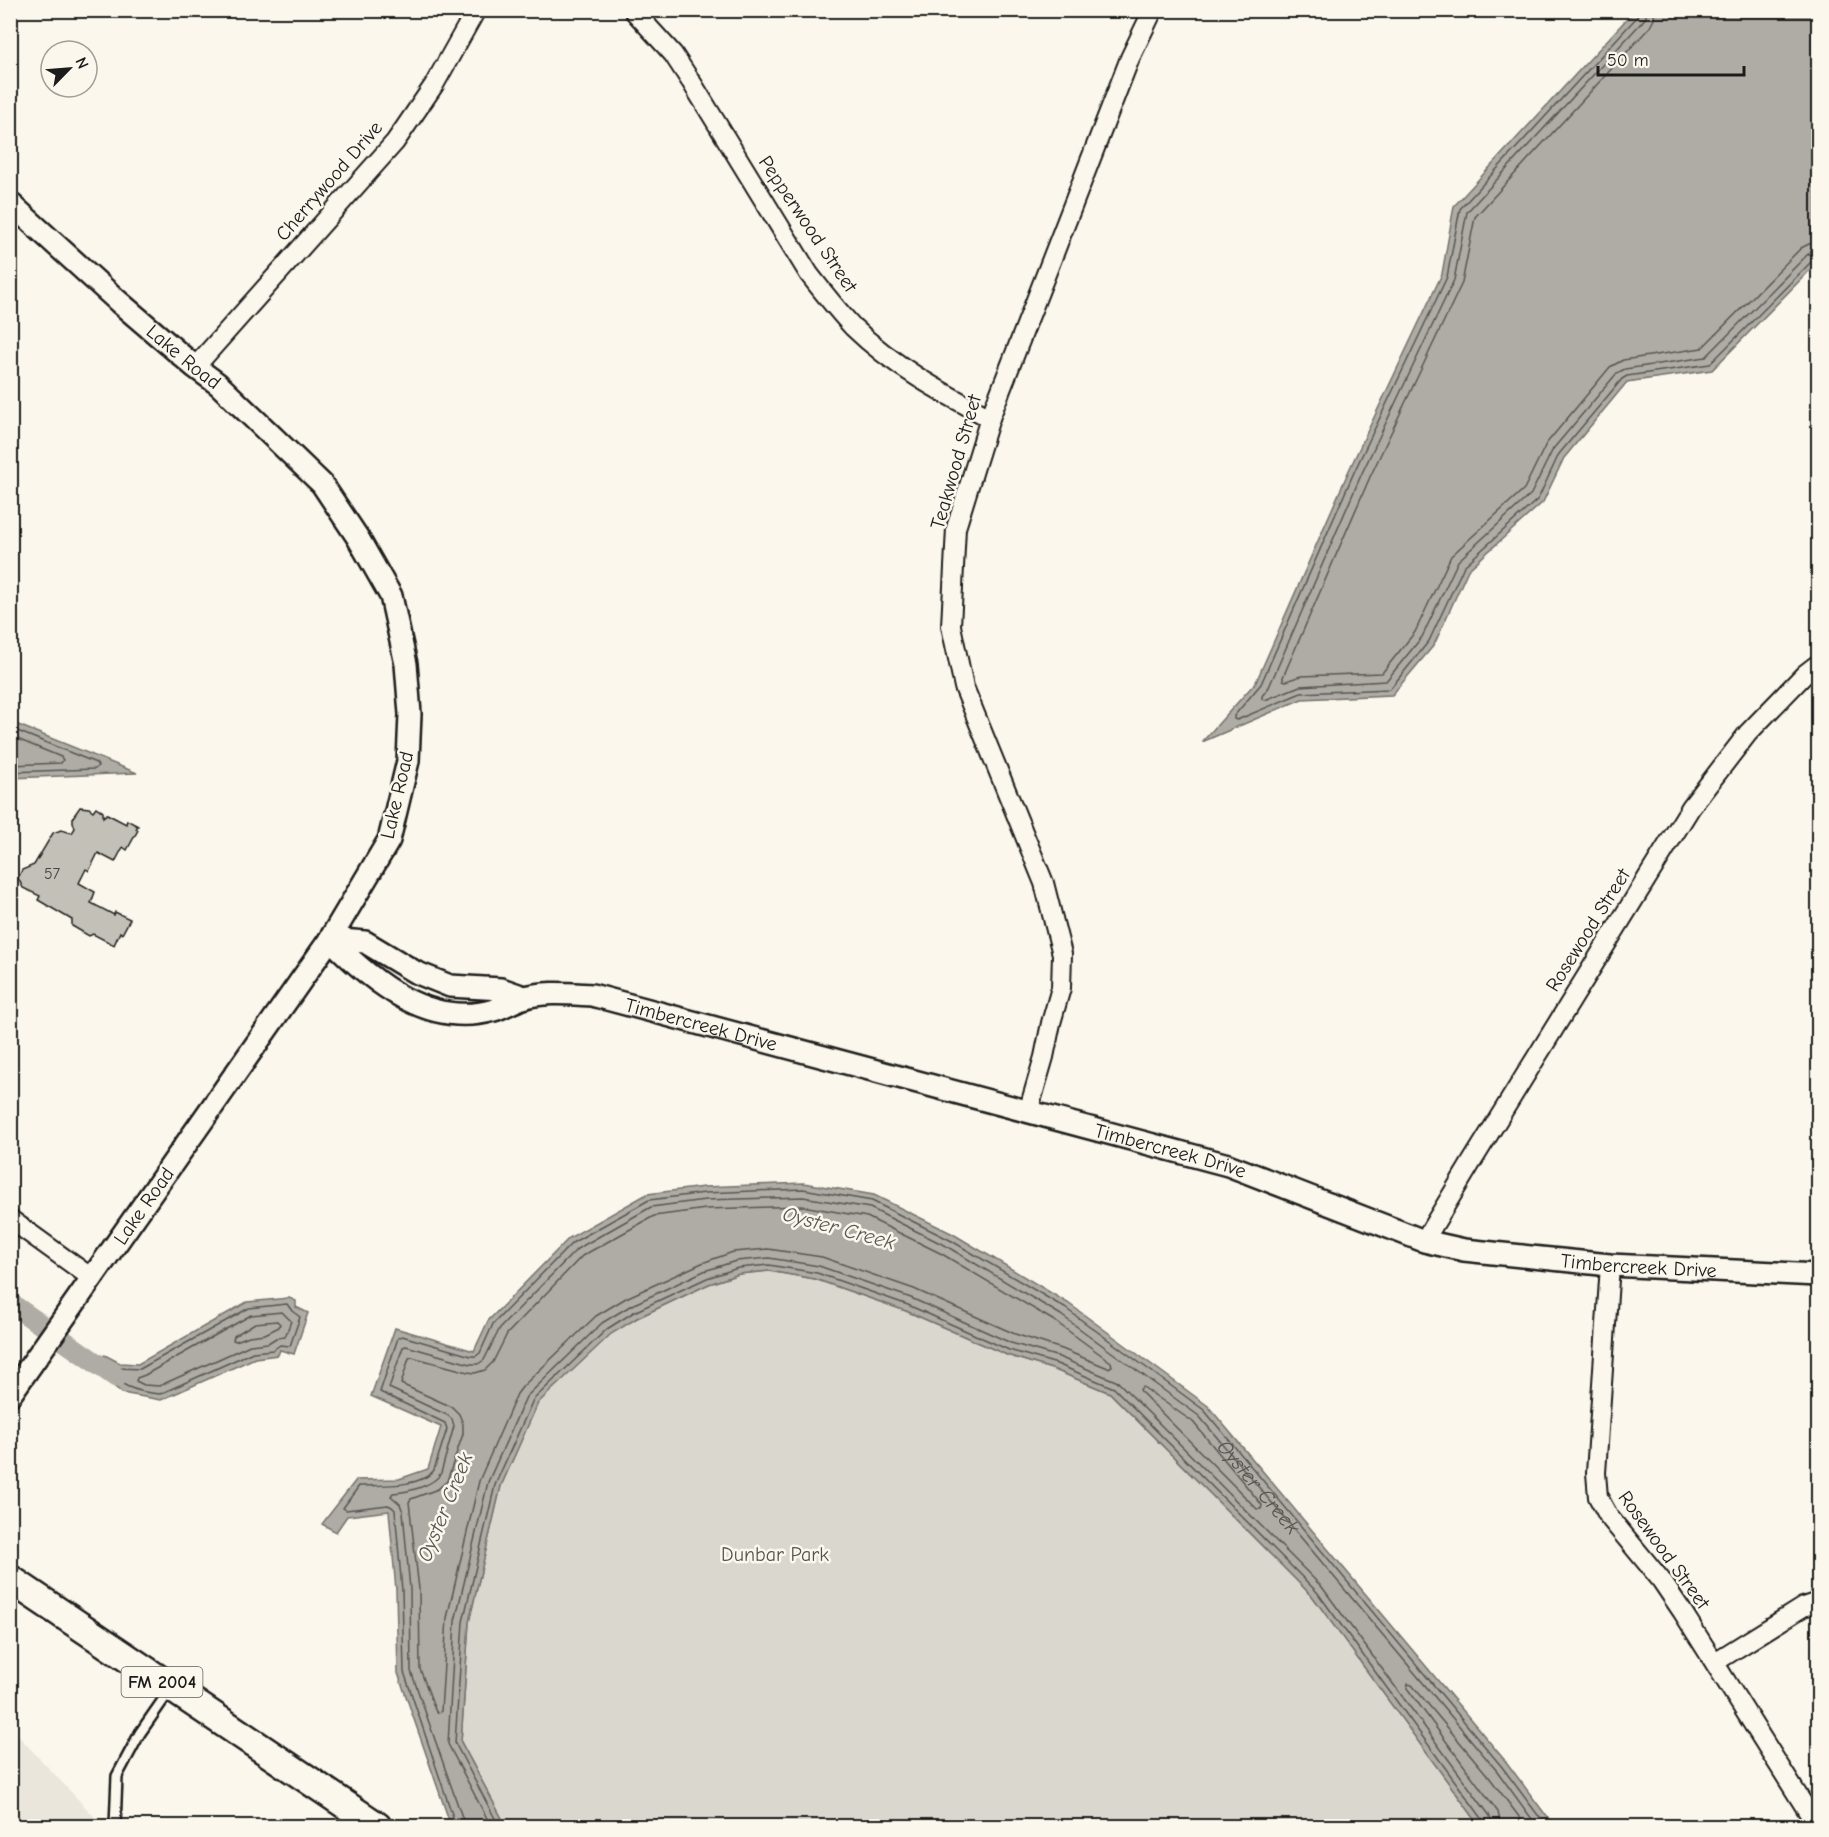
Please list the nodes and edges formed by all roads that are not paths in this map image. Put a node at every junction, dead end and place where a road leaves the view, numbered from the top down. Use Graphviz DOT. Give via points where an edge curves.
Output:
graph roads {
  1 [pos="476,10"];
  2 [pos="633,10"];
  3 [pos="1153,10"];
  4 [pos="10,202"];
  5 [pos="195,367"];
  6 [pos="990,418"];
  7 [pos="1818,664"];
  8 [pos="330,939"];
  9 [pos="524,997"];
  10 [pos="1028,1112"];
  11 [pos="10,1219"];
  12 [pos="1424,1241"];
  13 [pos="1610,1265"];
  14 [pos="1818,1275"];
  15 [pos="93,1279"];
  16 [pos="10,1395"];
  17 [pos="10,1579"];
  18 [pos="1818,1602"];
  19 [pos="1715,1662"];
  20 [pos="171,1688"];
  21 [pos="115,1827"];
  22 [pos="377,1827"];
  23 [pos="1817,1827"];
  1 -- 5 [label="street, Cherrywood Drive" via="434,85 395,142"];
  2 -- 6 [label="street, Pepperwood Street" via="673,54 692,82 809,274 830,301 853,327 906,371"];
  3 -- 6 [label="street, Teakwood Street" via="1130,58"];
  4 -- 5 [label="street, Lake Road"];
  5 -- 8 [label="street, Lake Road" via="218,384 322,484 391,596 406,664 408,761 389,840"];
  6 -- 10 [label="street, Teakwood Street" via="956,528 951,626 964,687 1044,883 1062,954 1061,988"];
  7 -- 12 [label="street, Rosewood Street" via="1748,733 1691,807"];
  8 -- 9 [label="street, Timbercreek Drive" via="365,942 415,972 450,986 501,989"];
  8 -- 9 [label="street, Timbercreek Drive" via="358,967 394,993 445,1014 494,1010"];
  8 -- 15 [label="street, Lake Road"];
  9 -- 10 [label="street, Timbercreek Drive" via="592,995"];
  10 -- 12 [label="street, Timbercreek Drive" via="1228,1165"];
  11 -- 15 [label="street"];
  12 -- 13 [label="street, Timbercreek Drive" via="1464,1250"];
  13 -- 14 [label="street, Timbercreek Drive"];
  13 -- 19 [label="street, Rosewood Street" via="1596,1473 1598,1497 1609,1517 1661,1580"];
  15 -- 16 [label="street, Lake Road"];
  17 -- 20 [label="main road, FM 2004 / FM 2004"];
  18 -- 19 [label="street" via="1803,1607"];
  19 -- 23 [label="street, Rosewood Street"];
  20 -- 21 [label="lane" via="117,1776"];
  20 -- 22 [label="main road, FM 2004 / FM 2004"];
}
